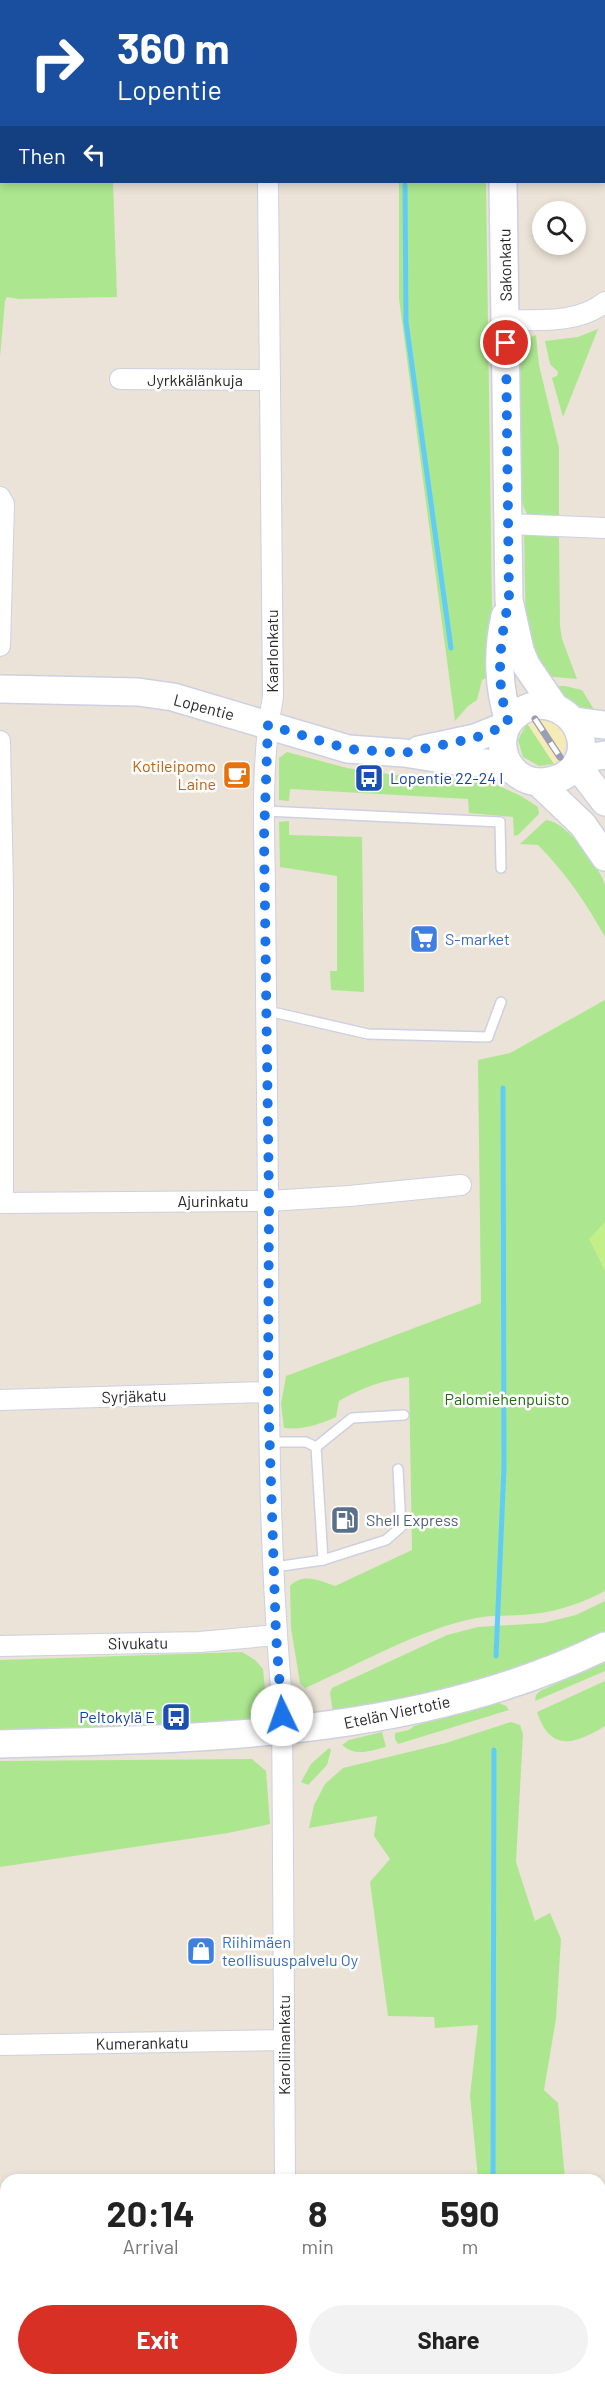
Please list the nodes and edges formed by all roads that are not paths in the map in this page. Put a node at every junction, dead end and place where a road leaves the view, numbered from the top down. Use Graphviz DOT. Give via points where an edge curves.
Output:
graph roads {
  1 [pos="268,183"];
  2 [pos="503,183"];
  3 [pos="605,302"];
  4 [pos="506,320"];
  5 [pos="120,379"];
  6 [pos="270,380"];
  7 [pos="2,500"];
  8 [pos="508,524"];
  9 [pos="605,528"];
  10 [pos="509,600"];
  11 [pos="0,646"];
  12 [pos="0,689"];
  13 [pos="563,713"];
  14 [pos="507,724"];
  15 [pos="268,725"];
  16 [pos="605,725"];
  17 [pos="0,741"];
  18 [pos="404,753"];
  19 [pos="587,759"];
  20 [pos="514,771"];
  21 [pos="538,782"];
  22 [pos="605,802"];
  23 [pos="265,811"];
  24 [pos="605,857"];
  25 [pos="501,868"];
  26 [pos="501,1002"];
  27 [pos="267,1014"];
  28 [pos="461,1185"];
  29 [pos="269,1201"];
  30 [pos="2,1203"];
  31 [pos="268,1392"];
  32 [pos="0,1401"];
  33 [pos="404,1415"];
  34 [pos="270,1442"];
  35 [pos="316,1447"];
  36 [pos="398,1470"];
  37 [pos="323,1560"];
  38 [pos="275,1567"];
  39 [pos="276,1635"];
  40 [pos="0,1646"];
  41 [pos="605,1646"];
  42 [pos="283,1731"];
  43 [pos="0,1744"];
  44 [pos="285,2040"];
  45 [pos="0,2045"];
  46 [pos="285,2174"];
  1 -- 6 [label="street, Kaarlonkatu"];
  2 -- 4 [label="street, Sakonkatu"];
  3 -- 4 [label="street" via="597,309 573,316"];
  4 -- 8 [label="street, Sakonkatu"];
  5 -- 6 [label="street, Jyrkkälänkuja"];
  6 -- 15 [label="street, Kaarlonkatu" via="273,697"];
  7 -- 11 [label="street"];
  8 -- 9 [label="street"];
  8 -- 10 [label="street, Sakonkatu"];
  10 -- 13 [label="street, Sakonkatu" via="526,665"];
  10 -- 14 [label="street, Sakonkatu" via="501,633 502,700"];
  12 -- 15 [label="street, Lopentie" via="138,692 173,697"];
  13 -- 14 [label="street" via="528,706"];
  13 -- 16 [label="street"];
  13 -- 19 [label="street" via="578,729"];
  14 -- 18 [label="street, Lopentie" via="475,738"];
  14 -- 20 [label="street" via="503,751"];
  15 -- 18 [label="street, Lopentie" via="348,749"];
  15 -- 23 [label="street, Kaarlonkatu"];
  17 -- 30 [label="street"];
  18 -- 20 [label="street, Lopentie" via="499,764"];
  19 -- 21 [label="street" via="556,780"];
  19 -- 22 [label="street"];
  20 -- 21 [label="street"];
  21 -- 24 [label="street" via="583,825"];
  23 -- 25 [label="lane" via="500,822"];
  23 -- 27 [label="street, Kaarlonkatu"];
  26 -- 27 [label="lane" via="488,1037 368,1034 278,1013"];
  27 -- 29 [label="street, Kaarlonkatu"];
  28 -- 29 [label="street, Ajurinkatu"];
  29 -- 30 [label="street, Ajurinkatu"];
  29 -- 31 [label="street, Kaarlonkatu"];
  31 -- 32 [label="street, Syrjäkatu"];
  31 -- 34 [label="street, Kaarlonkatu"];
  33 -- 35 [label="lane" via="352,1418"];
  34 -- 35 [label="lane" via="306,1442"];
  34 -- 38 [label="street, Kaarlonkatu"];
  35 -- 37 [label="lane"];
  36 -- 37 [label="lane" via="401,1527 386,1540"];
  37 -- 38 [label="lane"];
  38 -- 39 [label="street, Kaarlonkatu"];
  39 -- 40 [label="street, Sivukatu" via="200,1642"];
  39 -- 42 [label="street, Kaarlonkatu"];
  41 -- 42 [label="street, Etelän Viertotie" via="478,1694 412,1711"];
  42 -- 43 [label="street, Etelän Viertotie" via="203,1738"];
  42 -- 44 [label="street, Karoliinankatu"];
  44 -- 45 [label="street, Kumerankatu"];
  44 -- 46 [label="street, Karoliinankatu"];
}
